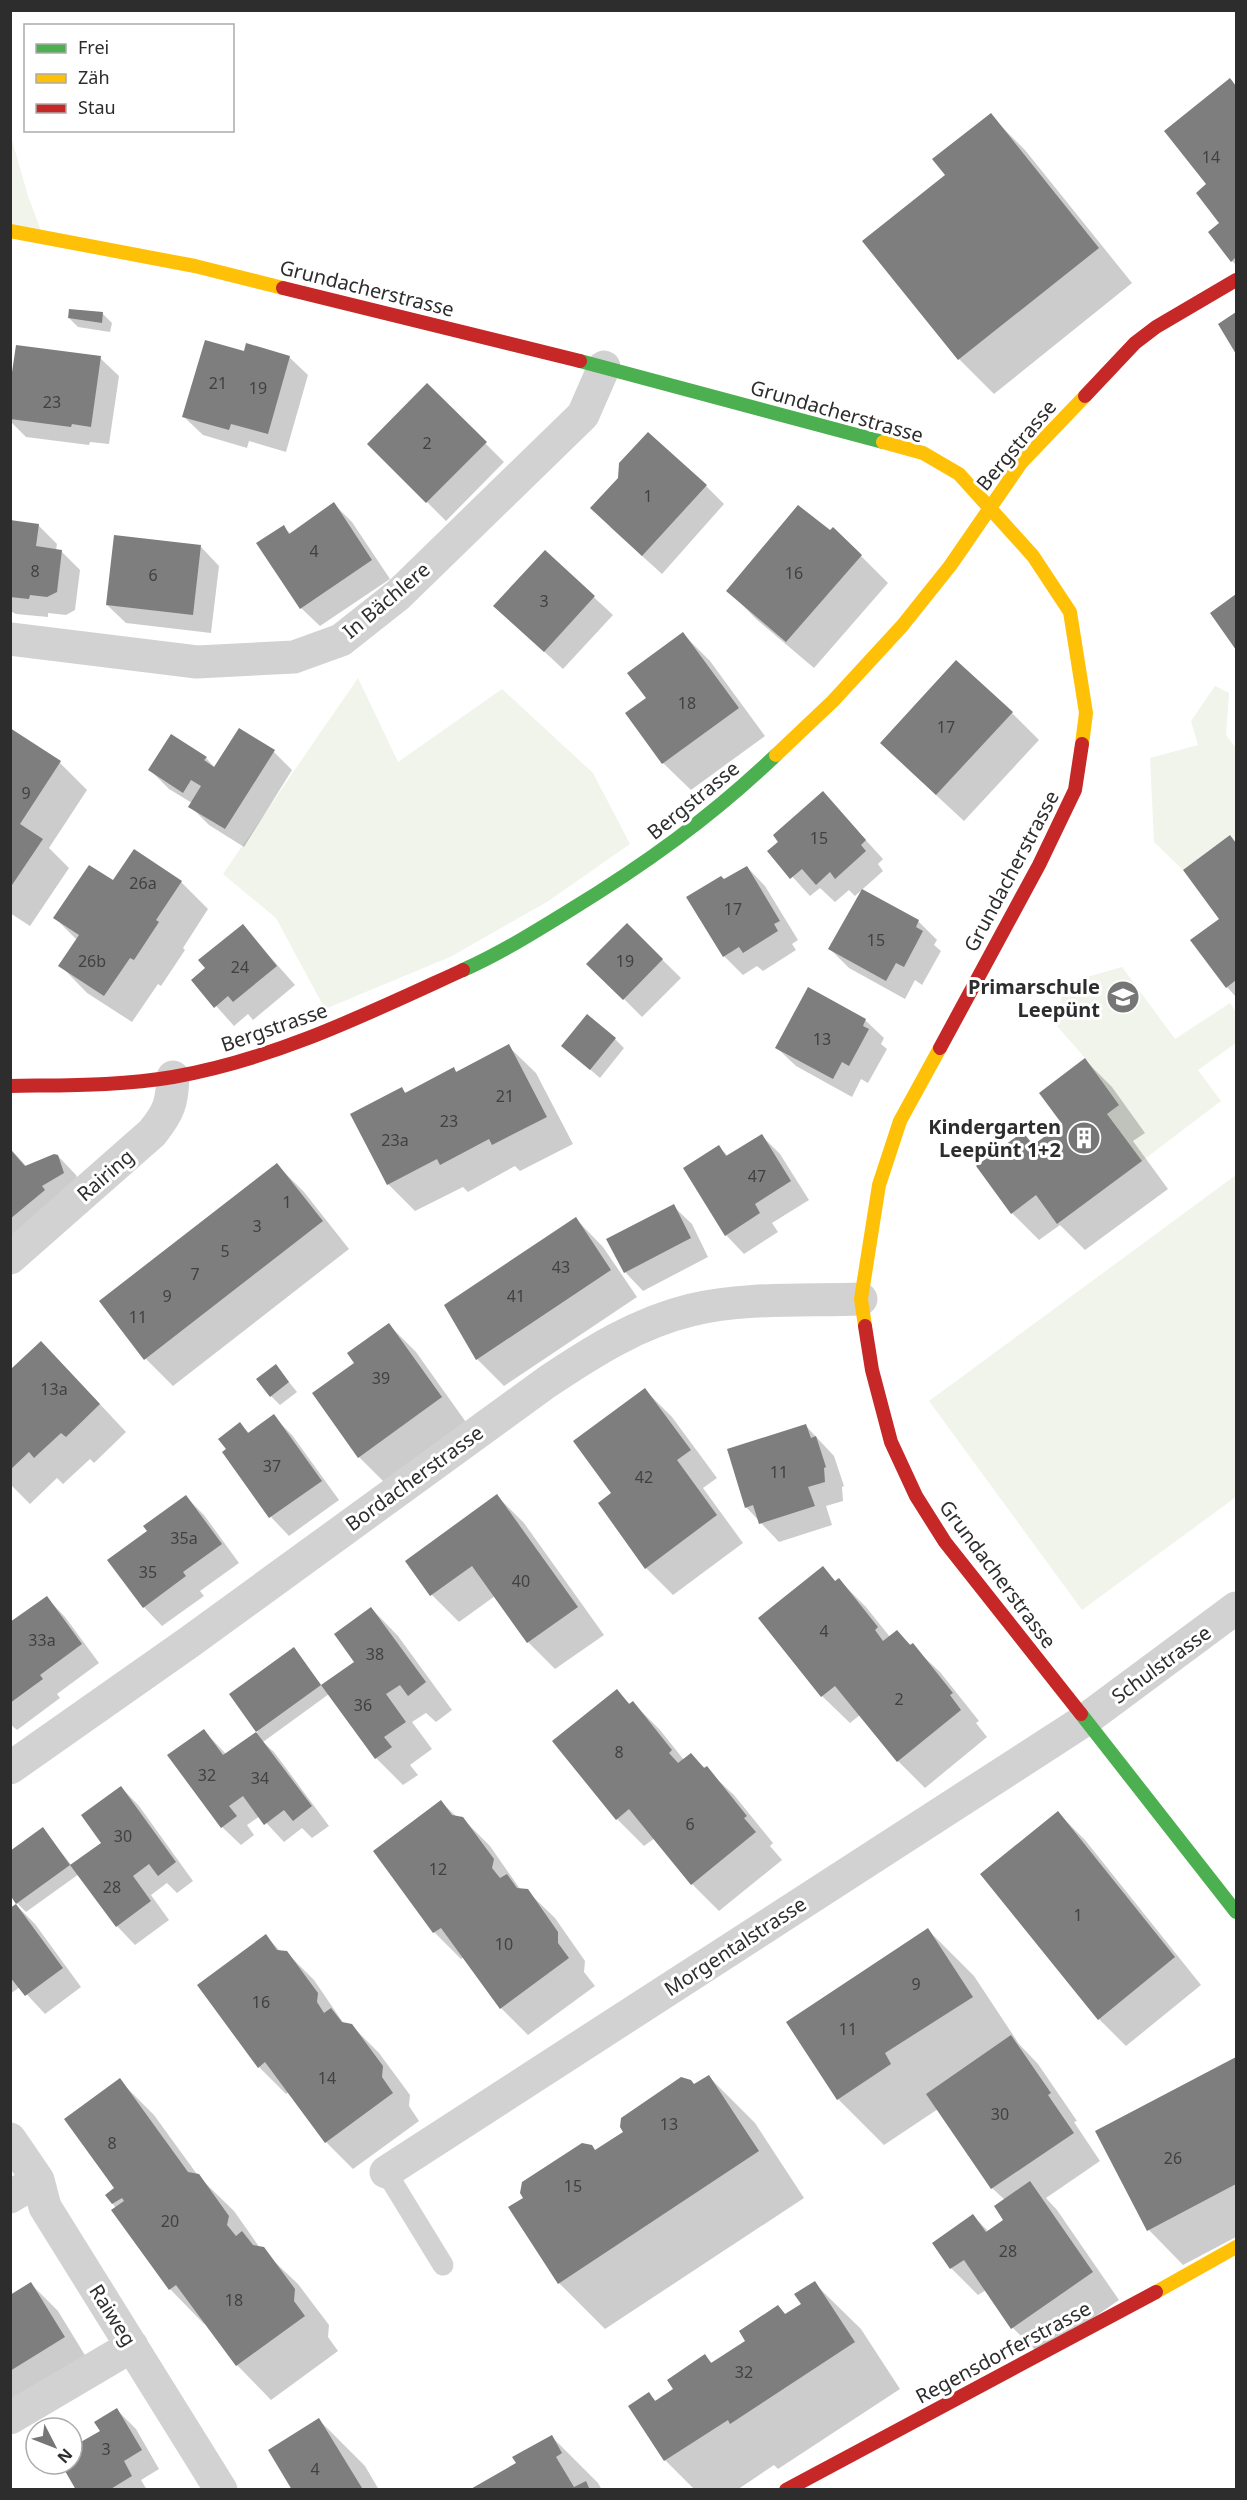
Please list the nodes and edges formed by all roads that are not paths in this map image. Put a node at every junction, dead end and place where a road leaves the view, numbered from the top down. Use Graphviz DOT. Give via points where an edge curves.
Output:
graph roads {
  1 [pos="10,231"];
  2 [pos="1236,280"];
  3 [pos="604,367"];
  4 [pos="990,506"];
  5 [pos="10,639"];
  6 [pos="173,1077"];
  7 [pos="10,1086"];
  8 [pos="10,1258"];
  9 [pos="861,1299"];
  10 [pos="1236,1608"];
  11 [pos="1085,1720"];
  12 [pos="10,1768"];
  13 [pos="1236,1912"];
  14 [pos="10,2139"];
  15 [pos="386,2172"];
  16 [pos="38,2180"];
  17 [pos="10,2197"];
  18 [pos="1236,2247"];
  19 [pos="443,2265"];
  20 [pos="132,2346"];
  21 [pos="10,2418"];
  22 [pos="220,2490"];
  23 [pos="786,2490"];
  1 -- 3 [label="street, Grundacherstrasse" via="195,266"];
  2 -- 4 [label="street, Bergstrasse" via="1135,343 1021,463"];
  3 -- 4 [label="street, Grundacherstrasse" via="923,453 959,474"];
  3 -- 5 [label="street, In Bächlere" via="582,415 398,596 341,640 294,657 197,662"];
  4 -- 6 [label="street, Bergstrasse" via="950,566 902,626 832,701 753,777 650,859 497,955 323,1034 240,1062"];
  4 -- 9 [label="street, Grundacherstrasse" via="1033,556 1070,612 1086,713 1075,790 1039,865 900,1121 879,1185"];
  6 -- 7 [label="street, Bergstrasse" via="122,1083"];
  6 -- 8 [label="street, Rairing" via="167,1115 152,1133"];
  9 -- 11 [label="street, Grundacherstrasse" via="872,1370 891,1442 916,1496 945,1542"];
  9 -- 12 [label="street, Bordacherstrasse" via="756,1302 692,1310 653,1322 605,1344"];
  10 -- 11 [label="street, Schulstrasse"];
  11 -- 13 [label="street, Grundacherstrasse"];
  11 -- 15 [label="street, Morgentalstrasse"];
  14 -- 16 [label="street, Raiweg"];
  15 -- 19 [label="lane"];
  16 -- 17 [label="street"];
  16 -- 20 [label="street, Raiweg" via="45,2207"];
  18 -- 23 [label="street, Regensdorferstrasse"];
  20 -- 21 [label="street"];
  20 -- 22 [label="street, Raiweg"];
}
